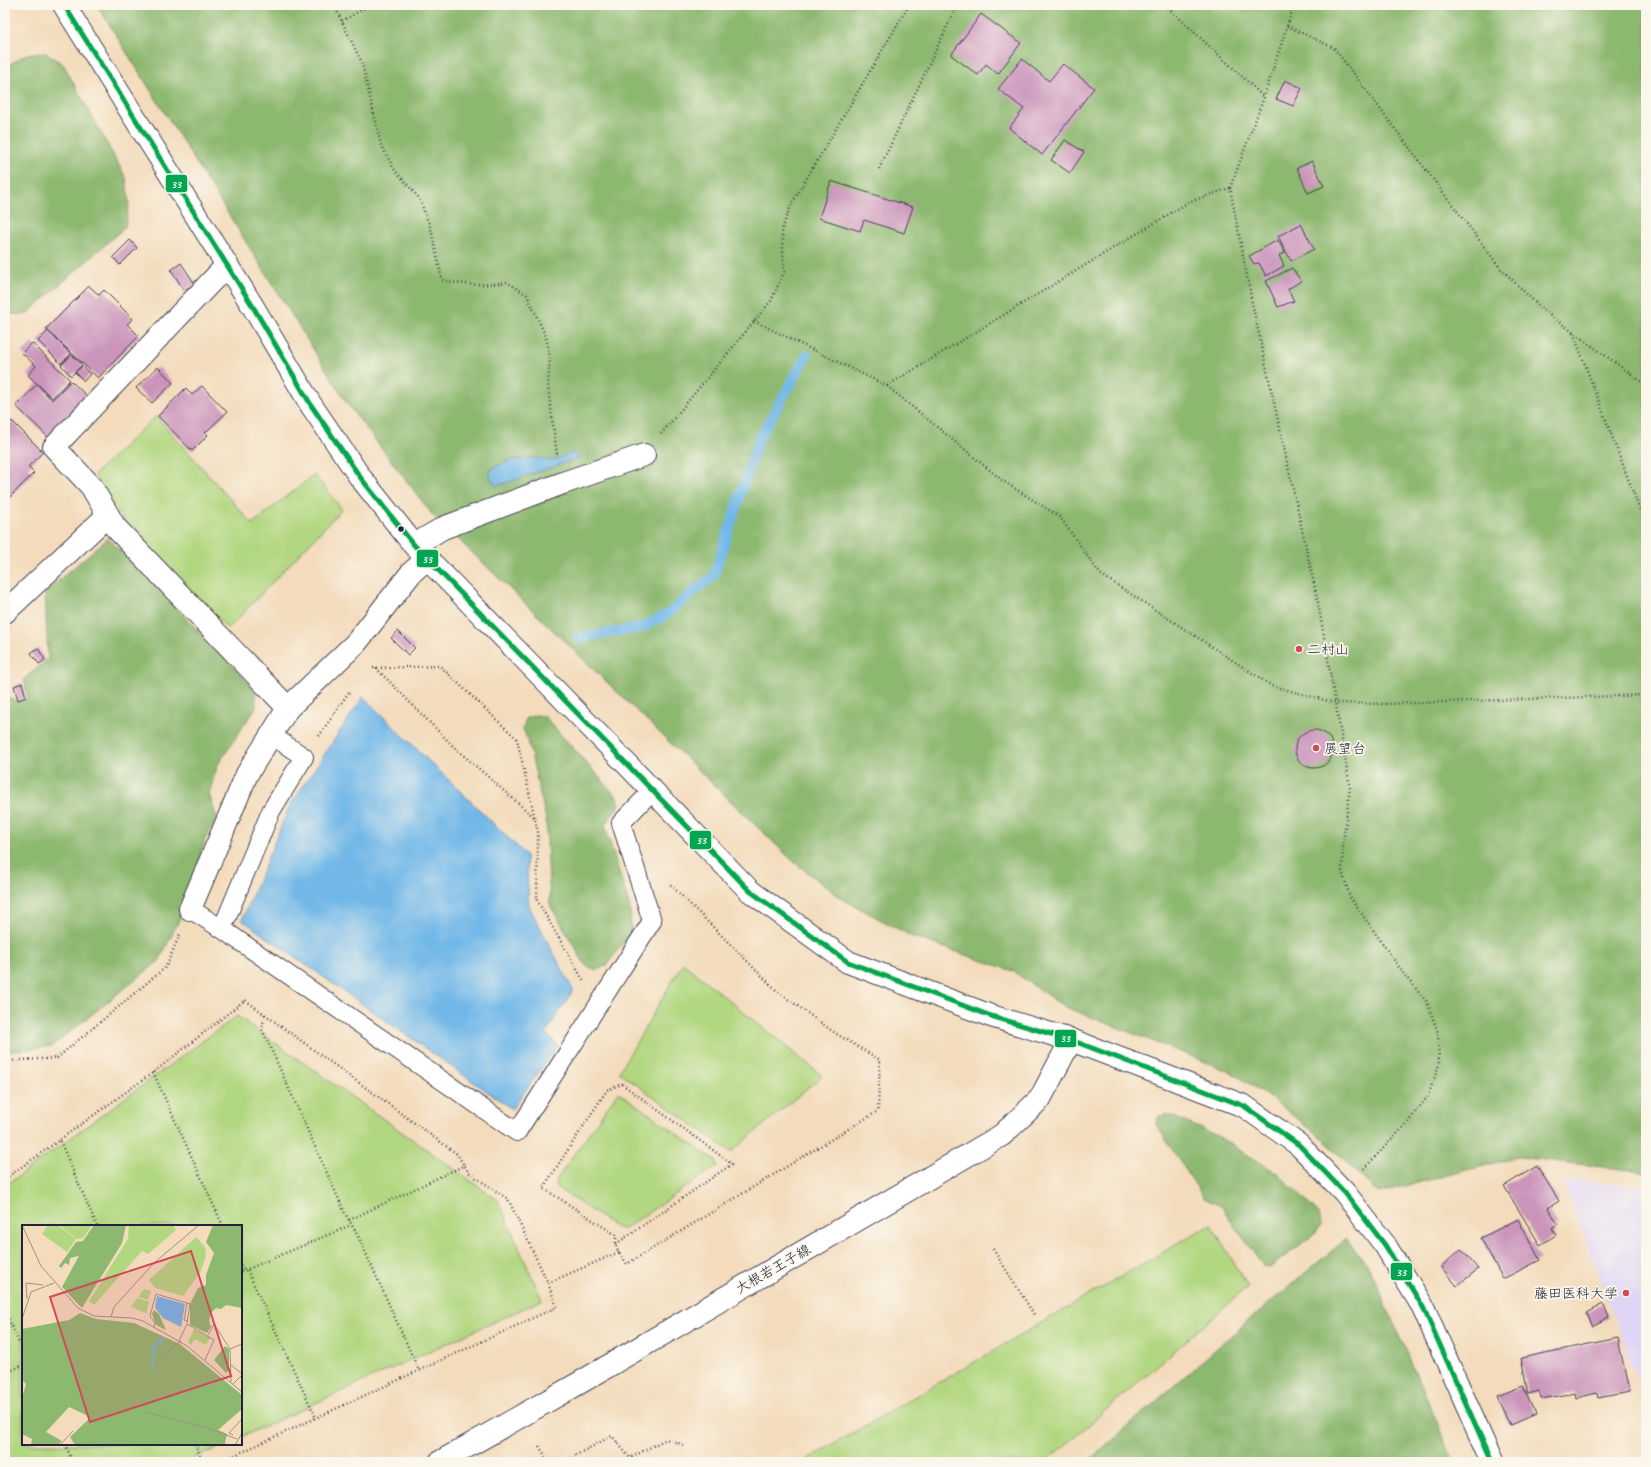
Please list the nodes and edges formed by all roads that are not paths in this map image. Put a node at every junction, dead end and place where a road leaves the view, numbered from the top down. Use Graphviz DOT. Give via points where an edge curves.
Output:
graph roads {
  1 [pos="64,5"];
  2 [pos="227,265"];
  3 [pos="644,455"];
  4 [pos="108,515"];
  5 [pos="421,552"];
  6 [pos="5,612"];
  7 [pos="288,708"];
  8 [pos="271,735"];
  9 [pos="652,791"];
  10 [pos="190,909"];
  11 [pos="222,929"];
  12 [pos="1072,1040"];
  13 [pos="440,1462"];
  14 [pos="1492,1462"];
  1 -- 2 [label="street"];
  2 -- 4 [label="street" via="54,447 91,486"];
  2 -- 5 [label="street" via="311,405 360,477"];
  3 -- 5 [label="street" via="443,528"];
  4 -- 6 [label="street"];
  4 -- 7 [label="street" via="121,533"];
  5 -- 7 [label="street" via="412,572 356,643"];
  5 -- 9 [label="street"];
  7 -- 8 [label="street"];
  8 -- 10 [label="street" via="247,774"];
  8 -- 11 [label="lane" via="304,757 271,811"];
  9 -- 11 [label="lane" via="621,823 652,921 517,1132"];
  9 -- 12 [label="street" via="750,891 848,962 990,1016"];
  10 -- 11 [label="lane"];
  12 -- 13 [label="street, 大根若王子線" via="1040,1099 1002,1134 582,1382"];
  12 -- 14 [label="street" via="1244,1106 1299,1145 1345,1193 1385,1245 1422,1307"];
}
